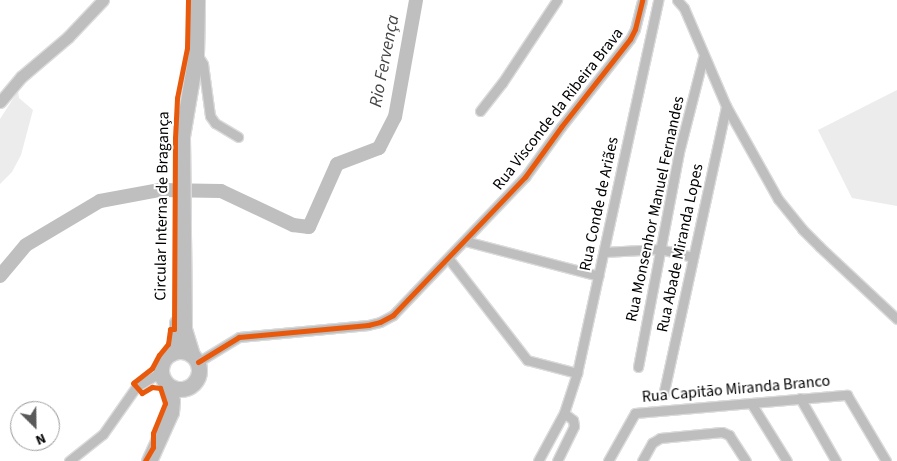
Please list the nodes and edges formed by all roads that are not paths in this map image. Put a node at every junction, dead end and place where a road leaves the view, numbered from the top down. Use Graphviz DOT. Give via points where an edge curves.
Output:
graph roads {
  1 [pos="103,0"];
  2 [pos="191,0"];
  3 [pos="197,0"];
  4 [pos="557,0"];
  5 [pos="658,0"];
  6 [pos="677,0"];
  7 [pos="641,5"];
  8 [pos="655,13"];
  9 [pos="635,29"];
  10 [pos="652,31"];
  11 [pos="196,54"];
  12 [pos="703,58"];
  13 [pos="0,102"];
  14 [pos="726,106"];
  15 [pos="480,112"];
  16 [pos="238,137"];
  17 [pos="180,152"];
  18 [pos="180,238"];
  19 [pos="465,241"];
  20 [pos="660,249"];
  21 [pos="604,252"];
  22 [pos="693,256"];
  23 [pos="450,259"];
  24 [pos="599,276"];
  25 [pos="897,319"];
  26 [pos="172,353"];
  27 [pos="195,358"];
  28 [pos="638,366"];
  29 [pos="161,372"];
  30 [pos="578,373"];
  31 [pos="169,386"];
  32 [pos="186,389"];
  33 [pos="663,396"];
  34 [pos="800,398"];
  35 [pos="751,403"];
  36 [pos="564,413"];
  37 [pos="69,461"];
  38 [pos="149,461"];
  39 [pos="154,461"];
  40 [pos="538,461"];
  41 [pos="557,461"];
  42 [pos="608,461"];
  43 [pos="642,461"];
  44 [pos="746,461"];
  45 [pos="787,461"];
  46 [pos="836,461"];
  47 [pos="886,461"];
  1 -- 13 [label="street" via="68,37 21,77"];
  2 -- 17 [label="main road, Circular Interna de Bragança" via="190,60 178,120"];
  3 -- 11 [label="main road, Circular Interna de Bragança"];
  4 -- 15 [label="street"];
  5 -- 8 [label="street, Rua Conde de Ariães"];
  6 -- 12 [label="street" via="684,8"];
  7 -- 8 [label="street, Rua Visconde da Ribeira Brava"];
  7 -- 9 [label="street, Rua Visconde da Ribeira Brava"];
  8 -- 10 [label="street, Rua Conde de Ariães"];
  9 -- 10 [label="street"];
  9 -- 19 [label="street, Rua Visconde da Ribeira Brava" via="525,178"];
  10 -- 21 [label="street, Rua Conde de Ariães"];
  11 -- 16 [label="street" via="203,64 210,116"];
  11 -- 17 [label="main road, Circular Interna de Bragança"];
  12 -- 14 [label="street"];
  12 -- 20 [label="street, Rua Monsenhor Manuel Fernandes" via="679,152"];
  14 -- 22 [label="street, Rua Abade Miranda Lopes"];
  14 -- 25 [label="street" via="765,176 802,229"];
  17 -- 18 [label="main road, Circular Interna de Bragança"];
  18 -- 26 [label="main road, Circular Interna de Bragança" via="177,335"];
  18 -- 27 [label="main road, Circular Interna de Bragança" via="184,330"];
  19 -- 23 [label="street, Rua Visconde da Ribeira Brava"];
  19 -- 24 [label="street"];
  20 -- 21 [label="street"];
  20 -- 22 [label="street"];
  20 -- 28 [label="street, Rua Monsenhor Manuel Fernandes"];
  21 -- 24 [label="street, Rua Conde de Ariães"];
  22 -- 33 [label="street, Rua Abade Miranda Lopes"];
  23 -- 27 [label="street, Rua Visconde da Ribeira Brava" via="387,319 368,325 239,337"];
  23 -- 30 [label="street" via="527,360"];
  24 -- 30 [label="street, Rua Conde de Ariães"];
  26 -- 27 [label="main road" via="182,351"];
  26 -- 29 [label="main road" via="164,359"];
  27 -- 32 [label="main road" via="199,375"];
  29 -- 31 [label="main road"];
  29 -- 37 [label="street" via="136,387 103,434"];
  30 -- 36 [label="street, Rua Conde de Ariães"];
  31 -- 32 [label="main road"];
  31 -- 38 [label="main road" via="171,412"];
  32 -- 39 [label="main road" via="174,424"];
  34 -- 35 [label="street, Rua Capitão Miranda Branco"];
  34 -- 46 [label="street"];
  34 -- 47 [label="street, Rua Capitão Miranda Branco" via="847,395"];
  35 -- 42 [label="street, Rua Capitão Miranda Branco" via="636,413"];
  35 -- 45 [label="street"];
  36 -- 40 [label="street, Rua Conde de Ariães"];
  36 -- 41 [label="street" via="573,420 574,426"];
  43 -- 44 [label="street" via="652,443 660,438 722,432 729,435"];
}
